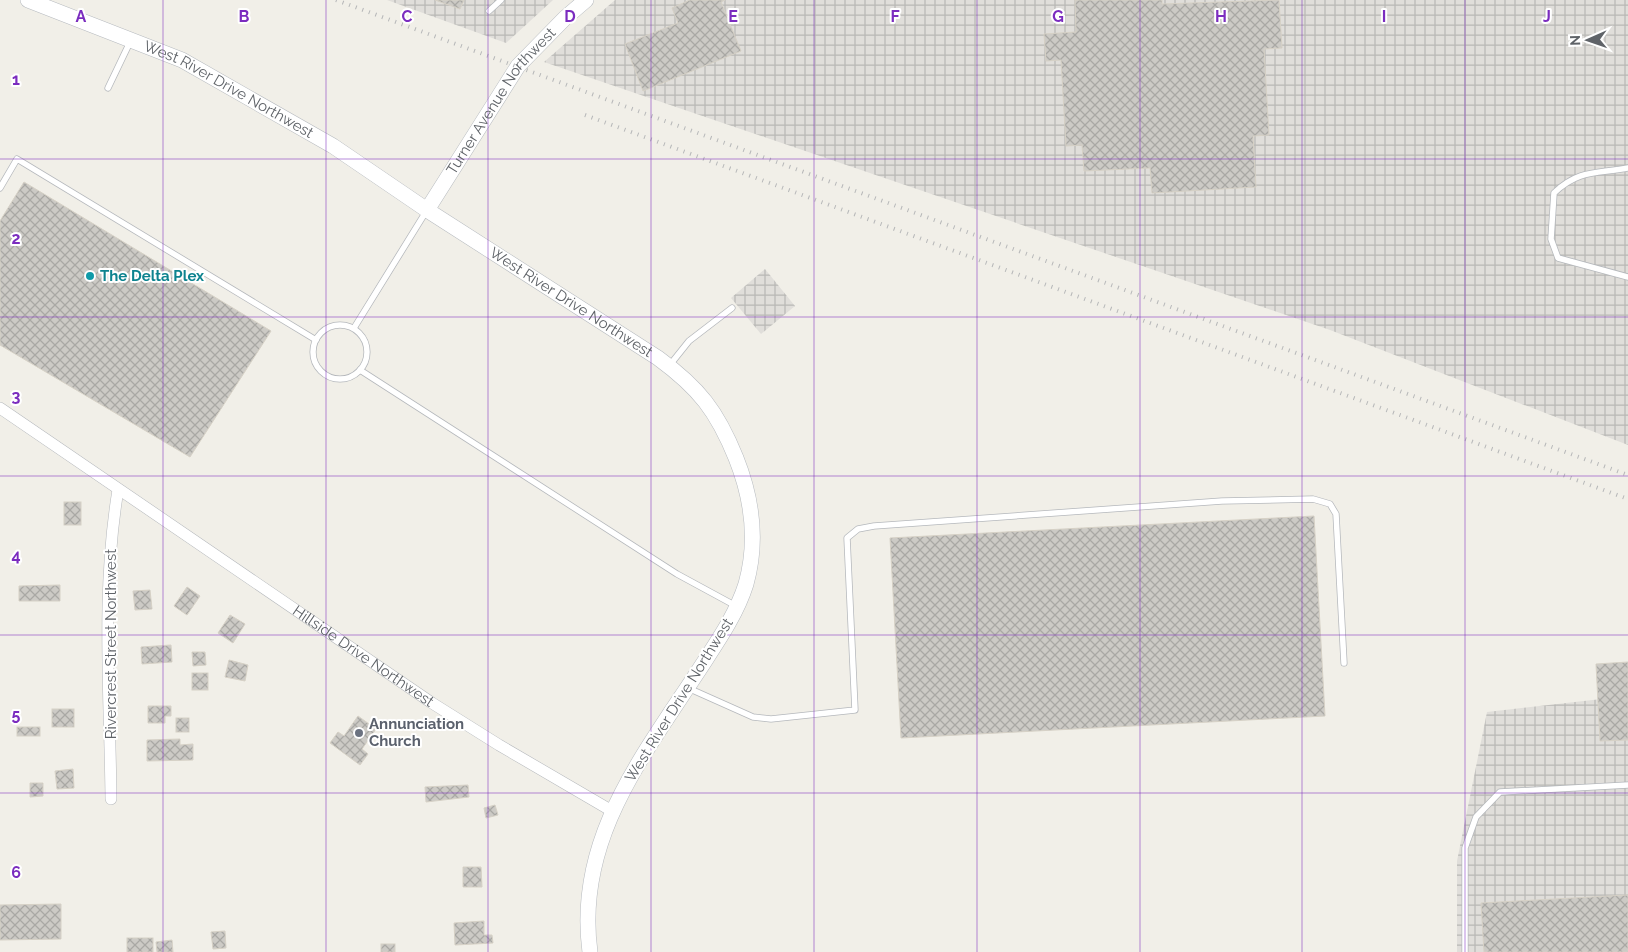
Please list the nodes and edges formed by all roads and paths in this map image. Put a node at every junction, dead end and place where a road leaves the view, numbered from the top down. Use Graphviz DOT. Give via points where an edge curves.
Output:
graph roads {
  1 [pos="28,0"];
  2 [pos="501,0"];
  3 [pos="586,0"];
  4 [pos="489,11"];
  5 [pos="132,40"];
  6 [pos="108,88"];
  7 [pos="1628,168"];
  8 [pos="0,188"];
  9 [pos="427,210"];
  10 [pos="1628,277"];
  11 [pos="732,308"];
  12 [pos="354,328"];
  13 [pos="316,340"];
  14 [pos="669,366"];
  15 [pos="360,370"];
  16 [pos="0,408"];
  17 [pos="118,490"];
  18 [pos="736,606"];
  19 [pos="1344,663"];
  20 [pos="688,688"];
  21 [pos="1628,785"];
  22 [pos="111,799"];
  23 [pos="612,810"];
  24 [pos="590,952"];
  25 [pos="1465,952"];
  1 -- 5 [label="main road, West River Drive Northwest"];
  2 -- 4 [label="lane"];
  3 -- 9 [label="main road, Turner Avenue Northwest" via="518,66"];
  5 -- 6 [label="lane"];
  5 -- 9 [label="main road, West River Drive Northwest" via="182,60 325,141"];
  7 -- 10 [label="lane" via="1584,173 1567,181 1554,194 1551,239 1558,258"];
  8 -- 13 [label="lane" via="17,159"];
  9 -- 12 [label="lane"];
  9 -- 14 [label="main road, West River Drive Northwest"];
  11 -- 14 [label="lane" via="688,342"];
  12 -- 13 [label="lane" via="332,326"];
  12 -- 15 [label="lane" via="367,347"];
  13 -- 15 [label="lane" via="313,355 324,374 338,379"];
  14 -- 18 [label="main road, West River Drive Northwest" via="708,402 746,483 751,508 751,561"];
  15 -- 18 [label="lane" via="677,574"];
  16 -- 17 [label="street, Hillside Drive Northwest"];
  17 -- 22 [label="street, Rivercrest Street Northwest" via="112,524 108,599"];
  17 -- 23 [label="street, Hillside Drive Northwest" via="432,703"];
  18 -- 20 [label="main road, West River Drive Northwest"];
  19 -- 20 [label="lane" via="1336,514 1330,504 1313,499 1222,501 874,526 858,530 846,538 855,710 771,719 753,717"];
  20 -- 23 [label="main road, West River Drive Northwest"];
  21 -- 25 [label="lane" via="1500,792 1476,817 1465,848"];
  23 -- 24 [label="main road" via="588,887"];
}
